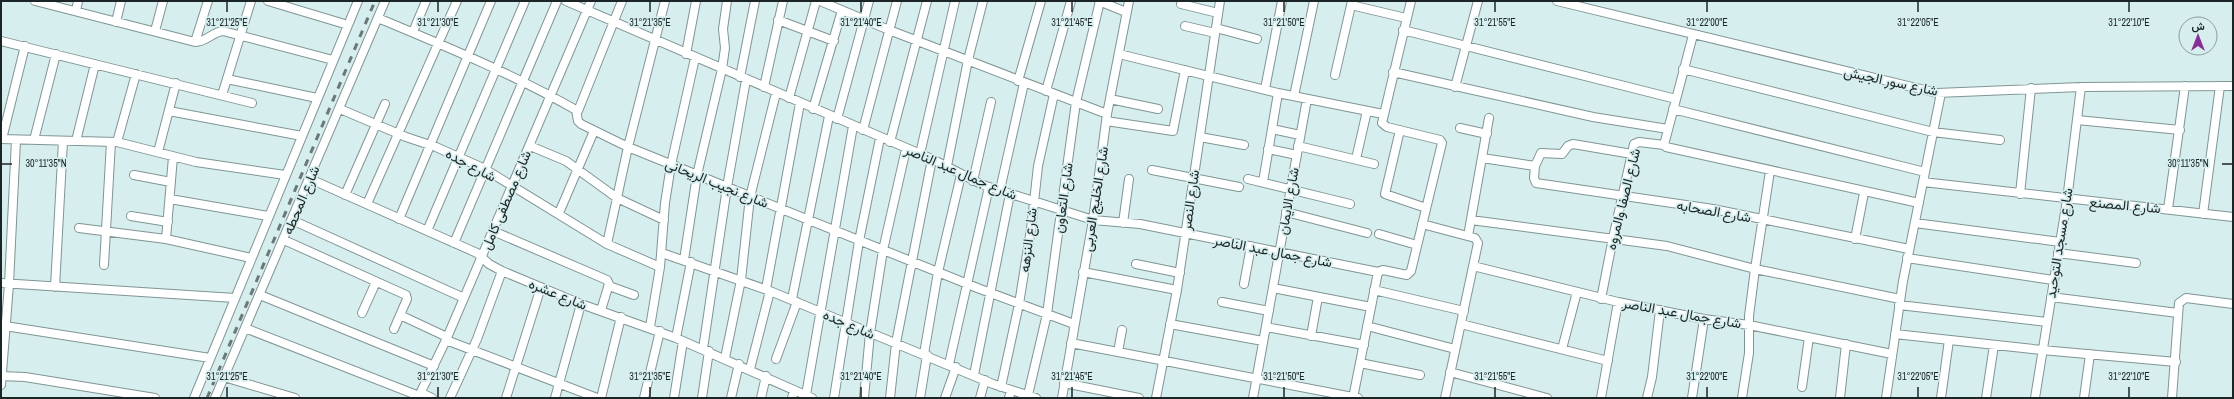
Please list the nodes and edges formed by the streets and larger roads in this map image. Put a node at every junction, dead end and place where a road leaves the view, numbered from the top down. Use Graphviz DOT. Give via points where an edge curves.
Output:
graph roads {
  1 [pos="35,1"];
  2 [pos="78,1"];
  3 [pos="121,1"];
  4 [pos="163,1"];
  5 [pos="208,1"];
  6 [pos="251,1"];
  7 [pos="268,1"];
  8 [pos="358,1"];
  9 [pos="385,1"];
  10 [pos="426,1"];
  11 [pos="457,1"];
  12 [pos="491,1"];
  13 [pos="525,1"];
  14 [pos="557,1"];
  15 [pos="566,1"];
  16 [pos="591,1"];
  17 [pos="622,1"];
  18 [pos="665,1"];
  19 [pos="696,1"];
  20 [pos="727,1"];
  21 [pos="755,1"];
  22 [pos="783,1"];
  23 [pos="816,1"];
  24 [pos="820,1"];
  25 [pos="868,1"];
  26 [pos="897,1"];
  27 [pos="926,1"];
  28 [pos="954,1"];
  29 [pos="983,1"];
  30 [pos="1040,1"];
  31 [pos="1071,1"];
  32 [pos="1099,1"];
  33 [pos="1129,1"];
  34 [pos="1220,1"];
  35 [pos="1282,1"];
  36 [pos="1314,1"];
  37 [pos="1411,1"];
  38 [pos="1478,1"];
  39 [pos="1557,1"];
  40 [pos="1352,3"];
  41 [pos="1181,4"];
  42 [pos="839,6"];
  43 [pos="587,10"];
  44 [pos="76,11"];
  45 [pos="1126,12"];
  46 [pos="1218,13"];
  47 [pos="378,18"];
  48 [pos="1406,18"];
  49 [pos="864,19"];
  50 [pos="778,20"];
  51 [pos="116,22"];
  52 [pos="613,22"];
  53 [pos="348,25"];
  54 [pos="1185,26"];
  55 [pos="889,30"];
  56 [pos="1403,30"];
  57 [pos="155,31"];
  58 [pos="807,31"];
  59 [pos="1216,31"];
  60 [pos="413,32"];
  61 [pos="1693,35"];
  62 [pos="241,36"];
  63 [pos="1257,38"];
  64 [pos="654,40"];
  65 [pos="916,40"];
  66 [pos="1,41"];
  67 [pos="834,41"];
  68 [pos="195,42"];
  69 [pos="438,43"];
  70 [pos="24,46"];
  71 [pos="1465,48"];
  72 [pos="942,50"];
  73 [pos="56,54"];
  74 [pos="686,54"];
  75 [pos="1119,54"];
  76 [pos="468,56"];
  77 [pos="695,58"];
  78 [pos="333,60"];
  79 [pos="968,60"];
  80 [pos="95,64"];
  81 [pos="496,69"];
  82 [pos="722,69"];
  83 [pos="1683,69"];
  84 [pos="1186,70"];
  85 [pos="1393,72"];
  86 [pos="136,74"];
  87 [pos="1335,75"];
  88 [pos="1209,76"];
  89 [pos="743,78"];
  90 [pos="227,79"];
  91 [pos="523,82"];
  92 [pos="1021,82"];
  93 [pos="176,83"];
  94 [pos="1455,86"];
  95 [pos="2186,86"];
  96 [pos="2220,86"];
  97 [pos="2233,86"];
  98 [pos="764,87"];
  99 [pos="2081,87"];
  100 [pos="2031,88"];
  101 [pos="1265,89"];
  102 [pos="776,92"];
  103 [pos="1050,92"];
  104 [pos="1278,92"];
  105 [pos="1941,93"];
  106 [pos="222,95"];
  107 [pos="550,96"];
  108 [pos="1294,96"];
  109 [pos="317,98"];
  110 [pos="789,98"];
  111 [pos="1110,99"];
  112 [pos="1307,99"];
  113 [pos="1676,99"];
  114 [pos="991,102"];
  115 [pos="1076,102"];
  116 [pos="252,103"];
  117 [pos="800,103"];
  118 [pos="385,104"];
  119 [pos="340,109"];
  120 [pos="813,109"];
  121 [pos="1158,109"];
  122 [pos="1673,109"];
  123 [pos="168,111"];
  124 [pos="578,111"];
  125 [pos="1367,111"];
  126 [pos="1383,114"];
  127 [pos="829,116"];
  128 [pos="1107,117"];
  129 [pos="1489,118"];
  130 [pos="837,119"];
  131 [pos="2077,120"];
  132 [pos="376,124"];
  133 [pos="853,126"];
  134 [pos="1460,128"];
  135 [pos="1272,129"];
  136 [pos="1668,129"];
  137 [pos="594,130"];
  138 [pos="863,130"];
  139 [pos="1400,130"];
  140 [pos="2180,130"];
  141 [pos="1933,132"];
  142 [pos="399,134"];
  143 [pos="1486,134"];
  144 [pos="1300,135"];
  145 [pos="302,136"];
  146 [pos="1200,137"];
  147 [pos="880,138"];
  148 [pos="1,139"];
  149 [pos="16,140"];
  150 [pos="34,140"];
  151 [pos="2000,140"];
  152 [pos="63,141"];
  153 [pos="76,141"];
  154 [pos="114,142"];
  155 [pos="890,142"];
  156 [pos="430,145"];
  157 [pos="1244,145"];
  158 [pos="1664,145"];
  159 [pos="530,146"];
  160 [pos="1298,146"];
  161 [pos="628,147"];
  162 [pos="906,149"];
  163 [pos="1268,149"];
  164 [pos="158,152"];
  165 [pos="920,154"];
  166 [pos="1632,154"];
  167 [pos="1297,155"];
  168 [pos="173,157"];
  169 [pos="459,157"];
  170 [pos="1482,158"];
  171 [pos="932,159"];
  172 [pos="1356,159"];
  173 [pos="671,164"];
  174 [pos="1374,164"];
  175 [pos="947,166"];
  176 [pos="1535,166"];
  177 [pos="485,169"];
  178 [pos="578,169"];
  179 [pos="1152,170"];
  180 [pos="1770,171"];
  181 [pos="1925,172"];
  182 [pos="961,174"];
  183 [pos="134,175"];
  184 [pos="285,175"];
  185 [pos="697,175"];
  186 [pos="1194,178"];
  187 [pos="310,179"];
  188 [pos="1129,179"];
  189 [pos="1248,179"];
  190 [pos="973,181"];
  191 [pos="171,182"];
  192 [pos="1263,182"];
  193 [pos="1923,182"];
  194 [pos="512,187"];
  195 [pos="989,187"];
  196 [pos="1239,187"];
  197 [pos="727,188"];
  198 [pos="1291,188"];
  199 [pos="1000,190"];
  200 [pos="1864,193"];
  201 [pos="1010,194"];
  202 [pos="2020,194"];
  203 [pos="345,195"];
  204 [pos="1622,195"];
  205 [pos="750,197"];
  206 [pos="617,198"];
  207 [pos="170,199"];
  208 [pos="2067,200"];
  209 [pos="1033,202"];
  210 [pos="1919,203"];
  211 [pos="367,204"];
  212 [pos="1350,204"];
  213 [pos="1426,208"];
  214 [pos="780,209"];
  215 [pos="2168,209"];
  216 [pos="1062,211"];
  217 [pos="1286,212"];
  218 [pos="559,213"];
  219 [pos="2202,214"];
  220 [pos="131,216"];
  221 [pos="268,216"];
  222 [pos="2233,217"];
  223 [pos="399,219"];
  224 [pos="1761,219"];
  225 [pos="292,220"];
  226 [pos="664,220"];
  227 [pos="808,220"];
  228 [pos="1093,220"];
  229 [pos="1471,220"];
  230 [pos="168,222"];
  231 [pos="1123,222"];
  232 [pos="1915,222"];
  233 [pos="1422,224"];
  234 [pos="79,228"];
  235 [pos="833,230"];
  236 [pos="106,231"];
  237 [pos="427,231"];
  238 [pos="493,231"];
  239 [pos="1367,233"];
  240 [pos="1185,234"];
  241 [pos="1379,234"];
  242 [pos="1468,236"];
  243 [pos="1613,238"];
  244 [pos="166,239"];
  245 [pos="1855,239"];
  246 [pos="284,240"];
  247 [pos="859,241"];
  248 [pos="2060,242"];
  249 [pos="454,243"];
  250 [pos="607,244"];
  251 [pos="1417,245"];
  252 [pos="1251,246"];
  253 [pos="1909,249"];
  254 [pos="883,250"];
  255 [pos="1279,252"];
  256 [pos="662,253"];
  257 [pos="2058,253"];
  258 [pos="482,257"];
  259 [pos="251,258"];
  260 [pos="1907,258"];
  261 [pos="688,261"];
  262 [pos="911,262"];
  263 [pos="2136,263"];
  264 [pos="1136,264"];
  265 [pos="104,265"];
  266 [pos="1473,266"];
  267 [pos="660,267"];
  268 [pos="1755,269"];
  269 [pos="502,271"];
  270 [pos="715,271"];
  271 [pos="938,272"];
  272 [pos="1084,272"];
  273 [pos="1378,272"];
  274 [pos="1180,273"];
  275 [pos="741,280"];
  276 [pos="2053,280"];
  277 [pos="376,282"];
  278 [pos="966,283"];
  279 [pos="5,284"];
  280 [pos="1244,284"];
  281 [pos="609,286"];
  282 [pos="55,287"];
  283 [pos="541,287"];
  284 [pos="1273,288"];
  285 [pos="768,290"];
  286 [pos="1177,290"];
  287 [pos="1374,290"];
  288 [pos="1577,292"];
  289 [pos="991,293"];
  290 [pos="260,295"];
  291 [pos="634,295"];
  292 [pos="1318,297"];
  293 [pos="2051,297"];
  294 [pos="235,298"];
  295 [pos="464,298"];
  296 [pos="1601,299"];
  297 [pos="795,300"];
  298 [pos="1222,302"];
  299 [pos="1618,302"];
  300 [pos="1900,302"];
  301 [pos="581,304"];
  302 [pos="1019,304"];
  303 [pos="2233,304"];
  304 [pos="1371,307"];
  305 [pos="601,310"];
  306 [pos="1660,310"];
  307 [pos="819,311"];
  308 [pos="1269,311"];
  309 [pos="1464,311"];
  310 [pos="362,313"];
  311 [pos="1047,314"];
  312 [pos="2178,314"];
  313 [pos="400,315"];
  314 [pos="621,317"];
  315 [pos="1704,319"];
  316 [pos="4,321"];
  317 [pos="2047,322"];
  318 [pos="846,323"];
  319 [pos="1074,324"];
  320 [pos="1170,324"];
  321 [pos="1461,324"];
  322 [pos="1749,325"];
  323 [pos="1367,326"];
  324 [pos="650,327"];
  325 [pos="1266,327"];
  326 [pos="245,328"];
  327 [pos="394,329"];
  328 [pos="1122,330"];
  329 [pos="660,331"];
  330 [pos="870,333"];
  331 [pos="1895,334"];
  332 [pos="1311,336"];
  333 [pos="1809,337"];
  334 [pos="447,339"];
  335 [pos="680,339"];
  336 [pos="1949,340"];
  337 [pos="1071,342"];
  338 [pos="1263,342"];
  339 [pos="896,343"];
  340 [pos="1846,344"];
  341 [pos="1364,345"];
  342 [pos="1994,345"];
  343 [pos="1456,349"];
  344 [pos="1562,349"];
  345 [pos="706,350"];
  346 [pos="2042,350"];
  347 [pos="472,351"];
  348 [pos="1118,352"];
  349 [pos="1892,354"];
  350 [pos="2090,354"];
  351 [pos="925,355"];
  352 [pos="210,358"];
  353 [pos="725,358"];
  354 [pos="776,359"];
  355 [pos="1163,361"];
  356 [pos="1608,361"];
  357 [pos="2176,362"];
  358 [pos="1360,363"];
  359 [pos="739,364"];
  360 [pos="434,366"];
  361 [pos="953,366"];
  362 [pos="516,368"];
  363 [pos="750,369"];
  364 [pos="1450,372"];
  365 [pos="974,375"];
  366 [pos="1420,375"];
  367 [pos="2,376"];
  368 [pos="766,376"];
  369 [pos="224,377"];
  370 [pos="1257,379"];
  371 [pos="985,380"];
  372 [pos="559,383"];
  373 [pos="1064,383"];
  374 [pos="1,384"];
  375 [pos="1001,386"];
  376 [pos="1802,387"];
  377 [pos="794,390"];
  378 [pos="1010,394"];
  379 [pos="419,396"];
  380 [pos="809,397"];
  381 [pos="1032,397"];
  382 [pos="155,398"];
  383 [pos="194,398"];
  384 [pos="215,398"];
  385 [pos="295,398"];
  386 [pos="432,398"];
  387 [pos="450,398"];
  388 [pos="506,398"];
  389 [pos="555,398"];
  390 [pos="597,398"];
  391 [pos="602,398"];
  392 [pos="644,398"];
  393 [pos="674,398"];
  394 [pos="702,398"];
  395 [pos="731,398"];
  396 [pos="760,398"];
  397 [pos="792,398"];
  398 [pos="834,398"];
  399 [pos="864,398"];
  400 [pos="890,398"];
  401 [pos="920,398"];
  402 [pos="945,398"];
  403 [pos="980,398"];
  404 [pos="1062,398"];
  405 [pos="1139,398"];
  406 [pos="1156,398"];
  407 [pos="1253,398"];
  408 [pos="1355,398"];
  409 [pos="1445,398"];
  410 [pos="1547,398"];
  411 [pos="1601,398"];
  412 [pos="1647,398"];
  413 [pos="1692,398"];
  414 [pos="1743,398"];
  415 [pos="1840,398"];
  416 [pos="1886,398"];
  417 [pos="1941,398"];
  418 [pos="1986,398"];
  419 [pos="2034,398"];
  420 [pos="2084,398"];
  421 [pos="2172,398"];
  1 -- 44 [label="street"];
  2 -- 44 [label="street"];
  3 -- 51 [label="street"];
  4 -- 57 [label="street"];
  5 -- 68 [label="street"];
  6 -- 62 [label="street"];
  7 -- 53 [label="street"];
  8 -- 53 [label="street, شارع المحطه"];
  9 -- 47 [label="street, شارع المحطه"];
  10 -- 60 [label="street"];
  11 -- 69 [label="street"];
  12 -- 76 [label="street"];
  13 -- 81 [label="street"];
  14 -- 91 [label="street"];
  15 -- 43 [label="street, شارع جمال عبد الناصر"];
  16 -- 43 [label="street, شارع مصطفى كامل"];
  17 -- 52 [label="street"];
  18 -- 64 [label="street"];
  19 -- 74 [label="street"];
  20 -- 82 [label="street" via="723,28 725,48"];
  21 -- 89 [label="street"];
  22 -- 50 [label="street"];
  23 -- 58 [label="street"];
  24 -- 42 [label="street"];
  25 -- 49 [label="street"];
  26 -- 55 [label="street"];
  27 -- 65 [label="street"];
  28 -- 72 [label="street"];
  29 -- 79 [label="street"];
  30 -- 92 [label="street"];
  31 -- 103 [label="street, شارع النزهه"];
  32 -- 45 [label="street"];
  32 -- 115 [label="street, شارع التعاون"];
  33 -- 45 [label="street, شارع الخليج العربى"];
  34 -- 46 [label="street, شارع النصر"];
  35 -- 101 [label="street"];
  36 -- 108 [label="street"];
  37 -- 48 [label="street"];
  38 -- 71 [label="street"];
  39 -- 61 [label="street, شارع سور الجيش"];
  40 -- 48 [label="street"];
  40 -- 87 [label="street"];
  41 -- 46 [label="street"];
  42 -- 49 [label="street"];
  42 -- 67 [label="street"];
  43 -- 52 [label="street, شارع جمال عبد الناصر"];
  43 -- 107 [label="street, شارع مصطفى كامل"];
  44 -- 51 [label="street"];
  45 -- 75 [label="street, شارع الخليج العربى"];
  46 -- 59 [label="street, شارع النصر"];
  47 -- 60 [label="street"];
  47 -- 119 [label="street, شارع المحطه"];
  48 -- 56 [label="street"];
  49 -- 55 [label="street"];
  49 -- 130 [label="street"];
  50 -- 58 [label="street"];
  50 -- 98 [label="street"];
  51 -- 57 [label="street"];
  52 -- 64 [label="street, شارع جمال عبد الناصر"];
  52 -- 124 [label="street"];
  53 -- 78 [label="street, شارع المحطه"];
  54 -- 59 [label="street"];
  55 -- 65 [label="street"];
  55 -- 138 [label="street"];
  56 -- 71 [label="street"];
  56 -- 85 [label="street"];
  57 -- 68 [label="street"];
  58 -- 67 [label="street"];
  58 -- 110 [label="street"];
  59 -- 63 [label="street"];
  59 -- 88 [label="street, شارع النصر"];
  60 -- 69 [label="street"];
  61 -- 83 [label="street, شارع الصفا والمروه"];
  61 -- 105 [label="street, شارع سور الجيش"];
  62 -- 68 [label="street" via="218,32 205,41"];
  62 -- 78 [label="street"];
  62 -- 90 [label="street"];
  64 -- 74 [label="street, شارع جمال عبد الناصر"];
  64 -- 161 [label="street"];
  65 -- 72 [label="street"];
  65 -- 155 [label="street"];
  66 -- 70 [label="street"];
  67 -- 120 [label="street"];
  69 -- 76 [label="street"];
  69 -- 142 [label="street"];
  70 -- 73 [label="street"];
  70 -- 148 [label="street"];
  71 -- 94 [label="street"];
  71 -- 113 [label="street"];
  72 -- 79 [label="street"];
  72 -- 165 [label="street"];
  73 -- 80 [label="street"];
  73 -- 150 [label="street"];
  74 -- 77 [label="street, شارع جمال عبد الناصر"];
  75 -- 84 [label="street"];
  75 -- 111 [label="street, شارع الخليج العربى"];
  76 -- 81 [label="street"];
  76 -- 156 [label="street"];
  77 -- 82 [label="street, شارع جمال عبد الناصر"];
  77 -- 173 [label="street"];
  78 -- 109 [label="street, شارع المحطه"];
  79 -- 92 [label="street"];
  79 -- 175 [label="street"];
  80 -- 86 [label="street"];
  80 -- 153 [label="street"];
  81 -- 91 [label="street"];
  81 -- 169 [label="street"];
  82 -- 89 [label="street, شارع جمال عبد الناصر"];
  82 -- 185 [label="street"];
  83 -- 113 [label="street, شارع الصفا والمروه"];
  83 -- 141 [label="street"];
  84 -- 88 [label="street"];
  84 -- 128 [label="street" via="1173,131"];
  85 -- 94 [label="street"];
  85 -- 126 [label="street"];
  86 -- 93 [label="street"];
  86 -- 154 [label="street"];
  88 -- 101 [label="street"];
  88 -- 146 [label="street, شارع النصر"];
  89 -- 98 [label="street, شارع جمال عبد الناصر"];
  89 -- 197 [label="street"];
  90 -- 106 [label="street"];
  90 -- 109 [label="street"];
  91 -- 107 [label="street"];
  91 -- 177 [label="street"];
  92 -- 103 [label="street"];
  92 -- 199 [label="street"];
  93 -- 106 [label="street"];
  93 -- 123 [label="street"];
  94 -- 136 [label="street" via="1593,116"];
  95 -- 96 [label="street, شارع سور الجيش"];
  95 -- 99 [label="street, شارع سور الجيش"];
  95 -- 140 [label="street"];
  96 -- 97 [label="street, شارع سور الجيش"];
  96 -- 219 [label="street"];
  98 -- 102 [label="street, شارع جمال عبد الناصر"];
  99 -- 100 [label="street, شارع سور الجيش"];
  99 -- 131 [label="street, شارع مسجد التوحيد"];
  100 -- 105 [label="street, شارع سور الجيش"];
  100 -- 202 [label="street"];
  101 -- 104 [label="street"];
  102 -- 110 [label="street, شارع جمال عبد الناصر"];
  102 -- 205 [label="street"];
  103 -- 115 [label="street"];
  103 -- 209 [label="street, شارع النزهه"];
  104 -- 108 [label="street"];
  104 -- 135 [label="street"];
  105 -- 141 [label="street"];
  106 -- 116 [label="street"];
  107 -- 124 [label="street"];
  107 -- 159 [label="street, شارع مصطفى كامل"];
  108 -- 112 [label="street"];
  109 -- 145 [label="street, شارع المحطه"];
  110 -- 117 [label="street, شارع جمال عبد الناصر"];
  111 -- 121 [label="street"];
  111 -- 128 [label="street, شارع الخليج العربى"];
  112 -- 125 [label="street"];
  112 -- 144 [label="street, شارع الايمان"];
  113 -- 122 [label="street, شارع الصفا والمروه"];
  114 -- 190 [label="street"];
  115 -- 128 [label="street"];
  115 -- 216 [label="street, شارع التعاون"];
  117 -- 120 [label="street, شارع جمال عبد الناصر"];
  117 -- 214 [label="street"];
  118 -- 132 [label="street"];
  119 -- 132 [label="street, شارع جده"];
  119 -- 187 [label="street, شارع المحطه"];
  120 -- 127 [label="street, شارع جمال عبد الناصر"];
  122 -- 136 [label="street, شارع الصفا والمروه"];
  122 -- 181 [label="street"];
  123 -- 145 [label="street"];
  123 -- 164 [label="street"];
  124 -- 137 [label="street, شارع نجيب الريحانى" via="580,123"];
  125 -- 126 [label="street"];
  125 -- 172 [label="street"];
  126 -- 139 [label="street" via="1384,126"];
  127 -- 130 [label="street, شارع جمال عبد الناصر"];
  127 -- 227 [label="street"];
  128 -- 228 [label="street, شارع الخليج العربى"];
  129 -- 143 [label="street"];
  130 -- 133 [label="street, شارع جمال عبد الناصر"];
  131 -- 140 [label="street"];
  131 -- 208 [label="street, شارع مسجد التوحيد"];
  132 -- 142 [label="street, شارع جده"];
  132 -- 203 [label="street"];
  133 -- 138 [label="street, شارع جمال عبد الناصر"];
  133 -- 235 [label="street"];
  134 -- 143 [label="street"];
  135 -- 144 [label="street"];
  135 -- 163 [label="street"];
  136 -- 158 [label="street, شارع الصفا والمروه"];
  137 -- 161 [label="street, شارع نجيب الريحانى"];
  137 -- 178 [label="street"];
  138 -- 147 [label="street, شارع جمال عبد الناصر"];
  139 -- 213 [label="street" via="1386,194"];
  139 -- 213 [label="street" via="1442,141"];
  140 -- 215 [label="street"];
  141 -- 151 [label="street"];
  141 -- 181 [label="street"];
  142 -- 156 [label="street, شارع جده"];
  142 -- 211 [label="street"];
  143 -- 170 [label="street"];
  144 -- 160 [label="street, شارع الايمان"];
  145 -- 184 [label="street, شارع المحطه"];
  146 -- 157 [label="street"];
  146 -- 186 [label="street, شارع النصر"];
  147 -- 155 [label="street, شارع جمال عبد الناصر"];
  147 -- 247 [label="street"];
  148 -- 149 [label="street"];
  149 -- 150 [label="street"];
  149 -- 279 [label="street"];
  150 -- 152 [label="street"];
  152 -- 153 [label="street"];
  152 -- 282 [label="street"];
  153 -- 154 [label="street"];
  154 -- 164 [label="street"];
  154 -- 236 [label="street"];
  155 -- 162 [label="street, شارع جمال عبد الناصر"];
  156 -- 169 [label="street, شارع جده"];
  156 -- 223 [label="street"];
  158 -- 166 [label="street, شارع الصفا والمروه" via="1637,142"];
  158 -- 180 [label="street"];
  159 -- 178 [label="street"];
  159 -- 194 [label="street, شارع مصطفى كامل"];
  160 -- 167 [label="street, شارع الايمان"];
  160 -- 172 [label="street"];
  161 -- 173 [label="street, شارع نجيب الريحانى"];
  161 -- 206 [label="street"];
  162 -- 165 [label="street, شارع جمال عبد الناصر"];
  162 -- 254 [label="street"];
  163 -- 167 [label="street"];
  163 -- 192 [label="street"];
  164 -- 168 [label="street"];
  165 -- 171 [label="street, شارع جمال عبد الناصر"];
  166 -- 176 [label="street" via="1570,144 1562,154 1541,153"];
  166 -- 204 [label="street, شارع الصفا والمروه"];
  167 -- 198 [label="street, شارع الايمان"];
  168 -- 184 [label="street"];
  168 -- 191 [label="street"];
  169 -- 177 [label="street, شارع جده"];
  169 -- 237 [label="street"];
  170 -- 176 [label="street"];
  170 -- 229 [label="street"];
  171 -- 175 [label="street, شارع جمال عبد الناصر"];
  171 -- 262 [label="street"];
  172 -- 174 [label="street"];
  173 -- 185 [label="street, شارع نجيب الريحانى"];
  173 -- 226 [label="street"];
  175 -- 182 [label="street, شارع جمال عبد الناصر"];
  176 -- 204 [label="street, شارع الصحابه" via="1536,183"];
  177 -- 194 [label="street, شارع جده"];
  177 -- 249 [label="street"];
  178 -- 206 [label="street"];
  178 -- 218 [label="street"];
  179 -- 186 [label="street"];
  180 -- 200 [label="street"];
  180 -- 224 [label="street"];
  181 -- 193 [label="street"];
  182 -- 190 [label="street, شارع جمال عبد الناصر"];
  182 -- 271 [label="street"];
  183 -- 191 [label="street"];
  184 -- 221 [label="street, شارع المحطه"];
  185 -- 197 [label="street, شارع نجيب الريحانى"];
  185 -- 261 [label="street"];
  186 -- 196 [label="street"];
  186 -- 240 [label="street, شارع النصر"];
  187 -- 203 [label="street, شارع عشره"];
  187 -- 225 [label="street, شارع المحطه"];
  188 -- 231 [label="street"];
  189 -- 192 [label="street"];
  190 -- 195 [label="street, شارع جمال عبد الناصر"];
  191 -- 207 [label="street"];
  192 -- 198 [label="street"];
  193 -- 202 [label="street, شارع المصنع"];
  193 -- 210 [label="street"];
  194 -- 218 [label="street, شارع جده"];
  194 -- 238 [label="street, شارع مصطفى كامل"];
  195 -- 199 [label="street, شارع جمال عبد الناصر"];
  195 -- 278 [label="street"];
  197 -- 205 [label="street, شارع نجيب الريحانى"];
  197 -- 270 [label="street"];
  198 -- 212 [label="street"];
  198 -- 217 [label="street, شارع الايمان"];
  199 -- 201 [label="street, شارع جمال عبد الناصر"];
  200 -- 210 [label="street"];
  200 -- 245 [label="street"];
  201 -- 209 [label="street, شارع جمال عبد الناصر"];
  201 -- 289 [label="street"];
  202 -- 208 [label="street, شارع المصنع"];
  203 -- 211 [label="street, شارع عشره"];
  204 -- 224 [label="street, شارع الصحابه"];
  204 -- 243 [label="street, شارع الصفا والمروه"];
  205 -- 214 [label="street, شارع نجيب الريحانى"];
  205 -- 275 [label="street"];
  206 -- 226 [label="street"];
  206 -- 250 [label="street"];
  207 -- 221 [label="street"];
  207 -- 230 [label="street"];
  208 -- 215 [label="street, شارع المصنع"];
  208 -- 248 [label="street, شارع مسجد التوحيد"];
  209 -- 216 [label="street, شارع جمال عبد الناصر"];
  209 -- 302 [label="street, شارع النزهه"];
  210 -- 232 [label="street"];
  211 -- 223 [label="street, شارع عشره"];
  213 -- 233 [label="street"];
  214 -- 227 [label="street, شارع نجيب الريحانى"];
  214 -- 285 [label="street"];
  215 -- 219 [label="street, شارع المصنع"];
  216 -- 228 [label="street, شارع جمال عبد الناصر"];
  216 -- 311 [label="street, شارع التعاون"];
  217 -- 239 [label="street"];
  217 -- 255 [label="street, شارع الايمان"];
  218 -- 250 [label="street, شارع جده"];
  219 -- 222 [label="street, شارع المصنع"];
  220 -- 230 [label="street"];
  221 -- 259 [label="street, شارع المحطه"];
  223 -- 237 [label="street, شارع عشره"];
  224 -- 245 [label="street, شارع الصحابه"];
  224 -- 268 [label="street"];
  225 -- 246 [label="street, شارع المحطه"];
  225 -- 295 [label="street"];
  226 -- 256 [label="street"];
  227 -- 235 [label="street, شارع نجيب الريحانى"];
  227 -- 297 [label="street"];
  228 -- 231 [label="street, شارع جمال عبد الناصر"];
  228 -- 272 [label="street, شارع الخليج العربى"];
  229 -- 242 [label="street"];
  229 -- 243 [label="street"];
  230 -- 244 [label="street"];
  231 -- 240 [label="street, شارع جمال عبد الناصر"];
  232 -- 248 [label="street"];
  232 -- 253 [label="street"];
  233 -- 242 [label="street"];
  233 -- 251 [label="street"];
  234 -- 236 [label="street"];
  235 -- 247 [label="street, شارع نجيب الريحانى"];
  235 -- 307 [label="street"];
  236 -- 244 [label="street"];
  236 -- 265 [label="street"];
  237 -- 249 [label="street, شارع عشره"];
  238 -- 258 [label="street, شارع مصطفى كامل"];
  238 -- 281 [label="street" via="607,280"];
  240 -- 252 [label="street, شارع جمال عبد الناصر"];
  240 -- 274 [label="street, شارع النصر"];
  241 -- 251 [label="street"];
  242 -- 266 [label="street" via="1475,238 1478,243"];
  243 -- 268 [label="street" via="1667,246"];
  243 -- 296 [label="street, شارع الصفا والمروه"];
  244 -- 259 [label="street"];
  245 -- 253 [label="street, شارع الصحابه"];
  246 -- 277 [label="street"];
  246 -- 290 [label="street, شارع المحطه"];
  247 -- 254 [label="street, شارع نجيب الريحانى"];
  247 -- 318 [label="street"];
  248 -- 257 [label="street, شارع مسجد التوحيد"];
  249 -- 258 [label="street, شارع عشره"];
  250 -- 267 [label="street, شارع جده"];
  251 -- 273 [label="street" via="1409,274 1383,270"];
  252 -- 255 [label="street, شارع جمال عبد الناصر"];
  252 -- 280 [label="street"];
  253 -- 260 [label="street"];
  254 -- 262 [label="street, شارع نجيب الريحانى"];
  254 -- 330 [label="street"];
  255 -- 273 [label="street, شارع جمال عبد الناصر"];
  255 -- 284 [label="street, شارع الايمان"];
  256 -- 261 [label="street, شارع جده"];
  256 -- 267 [label="street"];
  257 -- 263 [label="street"];
  257 -- 276 [label="street, شارع مسجد التوحيد"];
  258 -- 269 [label="street, شارع عشره"];
  258 -- 295 [label="street, شارع مصطفى كامل"];
  259 -- 294 [label="street, شارع المحطه"];
  260 -- 276 [label="street"];
  260 -- 300 [label="street"];
  261 -- 270 [label="street, شارع جده"];
  261 -- 335 [label="street"];
  262 -- 271 [label="street, شارع نجيب الريحانى"];
  262 -- 339 [label="street"];
  264 -- 274 [label="street"];
  266 -- 288 [label="street, شارع جمال عبد الناصر"];
  266 -- 309 [label="street"];
  267 -- 324 [label="street"];
  268 -- 300 [label="street"];
  268 -- 322 [label="street"];
  269 -- 283 [label="street, شارع عشره"];
  269 -- 347 [label="street"];
  270 -- 275 [label="street, شارع جده"];
  270 -- 345 [label="street"];
  271 -- 278 [label="street, شارع نجيب الريحانى"];
  271 -- 351 [label="street"];
  272 -- 286 [label="street"];
  272 -- 319 [label="street, شارع الخليج العربى"];
  273 -- 287 [label="street"];
  274 -- 286 [label="street, شارع النصر"];
  275 -- 285 [label="street, شارع جده"];
  275 -- 353 [label="street"];
  276 -- 293 [label="street, شارع مسجد التوحيد"];
  277 -- 310 [label="street"];
  277 -- 313 [label="street" via="406,295 407,299"];
  278 -- 289 [label="street, شارع نجيب الريحانى"];
  278 -- 361 [label="street"];
  279 -- 282 [label="street"];
  279 -- 316 [label="street"];
  281 -- 291 [label="street"];
  281 -- 305 [label="street"];
  282 -- 294 [label="street"];
  283 -- 301 [label="street, شارع عشره"];
  283 -- 362 [label="street"];
  284 -- 292 [label="street"];
  284 -- 308 [label="street, شارع الايمان"];
  285 -- 297 [label="street, شارع جده"];
  285 -- 363 [label="street"];
  286 -- 320 [label="street, شارع النصر"];
  287 -- 304 [label="street"];
  287 -- 309 [label="street"];
  288 -- 296 [label="street, شارع جمال عبد الناصر"];
  288 -- 344 [label="street"];
  289 -- 302 [label="street, شارع نجيب الريحانى"];
  289 -- 365 [label="street"];
  290 -- 326 [label="street, شارع المحطه"];
  290 -- 360 [label="street"];
  292 -- 304 [label="street"];
  292 -- 332 [label="street"];
  293 -- 312 [label="street"];
  293 -- 317 [label="street, شارع مسجد التوحيد"];
  294 -- 352 [label="street, شارع المحطه"];
  295 -- 334 [label="street, شارع مصطفى كامل"];
  296 -- 299 [label="street, شارع جمال عبد الناصر"];
  297 -- 307 [label="street, شارع جده"];
  297 -- 354 [label="street"];
  298 -- 308 [label="street"];
  299 -- 306 [label="street, شارع جمال عبد الناصر"];
  299 -- 356 [label="street"];
  300 -- 317 [label="street"];
  300 -- 331 [label="street"];
  301 -- 305 [label="street, شارع عشره"];
  301 -- 372 [label="street"];
  302 -- 311 [label="street, شارع نجيب الريحانى"];
  302 -- 375 [label="street, شارع النزهه"];
  303 -- 312 [label="street" via="2182,300 2179,303"];
  304 -- 323 [label="street"];
  305 -- 314 [label="street, شارع عشره"];
  306 -- 315 [label="street, شارع جمال عبد الناصر"];
  306 -- 412 [label="street"];
  307 -- 318 [label="street, شارع جده"];
  307 -- 380 [label="street"];
  308 -- 325 [label="street, شارع الايمان"];
  309 -- 321 [label="street"];
  311 -- 319 [label="street, شارع نجيب الريحانى"];
  311 -- 381 [label="street, شارع التعاون"];
  312 -- 357 [label="street"];
  313 -- 327 [label="street"];
  313 -- 334 [label="street"];
  314 -- 324 [label="street, شارع عشره"];
  314 -- 391 [label="street"];
  315 -- 322 [label="street, شارع جمال عبد الناصر"];
  315 -- 413 [label="street"];
  316 -- 352 [label="street"];
  316 -- 367 [label="street"];
  317 -- 346 [label="street, شارع مسجد التوحيد"];
  318 -- 330 [label="street, شارع جده"];
  318 -- 398 [label="street"];
  319 -- 337 [label="street, شارع الخليج العربى"];
  320 -- 338 [label="street"];
  320 -- 355 [label="street, شارع النصر"];
  321 -- 343 [label="street"];
  321 -- 344 [label="street"];
  322 -- 333 [label="street, شارع جمال عبد الناصر"];
  322 -- 414 [label="street" via="1749,352"];
  323 -- 341 [label="street"];
  323 -- 343 [label="street"];
  324 -- 329 [label="street, شارع عشره"];
  325 -- 332 [label="street"];
  325 -- 338 [label="street, شارع الايمان"];
  326 -- 369 [label="street, شارع المحطه"];
  326 -- 379 [label="street"];
  328 -- 348 [label="street"];
  329 -- 335 [label="street, شارع عشره"];
  329 -- 392 [label="street"];
  330 -- 339 [label="street, شارع جده"];
  330 -- 399 [label="street"];
  331 -- 336 [label="street"];
  331 -- 349 [label="street"];
  332 -- 341 [label="street"];
  333 -- 340 [label="street, شارع جمال عبد الناصر"];
  333 -- 376 [label="street"];
  334 -- 347 [label="street"];
  334 -- 360 [label="street, شارع مصطفى كامل"];
  335 -- 345 [label="street, شارع عشره"];
  335 -- 393 [label="street"];
  336 -- 342 [label="street"];
  336 -- 417 [label="street"];
  337 -- 348 [label="street"];
  337 -- 373 [label="street, شارع الخليج العربى"];
  338 -- 370 [label="street, شارع الايمان"];
  339 -- 351 [label="street, شارع جده"];
  339 -- 400 [label="street"];
  340 -- 349 [label="street, شارع جمال عبد الناصر"];
  340 -- 415 [label="street"];
  341 -- 358 [label="street"];
  342 -- 346 [label="street"];
  342 -- 418 [label="street"];
  343 -- 364 [label="street"];
  344 -- 356 [label="street"];
  345 -- 353 [label="street, شارع عشره"];
  345 -- 394 [label="street"];
  346 -- 350 [label="street"];
  346 -- 419 [label="street, شارع مسجد التوحيد"];
  347 -- 362 [label="street"];
  347 -- 387 [label="street"];
  348 -- 355 [label="street"];
  349 -- 416 [label="street"];
  350 -- 357 [label="street"];
  350 -- 420 [label="street"];
  351 -- 361 [label="street, شارع جده"];
  351 -- 401 [label="street"];
  352 -- 383 [label="street, شارع المحطه"];
  353 -- 359 [label="street, شارع عشره"];
  355 -- 370 [label="street"];
  355 -- 406 [label="street, شارع النصر"];
  356 -- 411 [label="street"];
  357 -- 421 [label="street"];
  358 -- 366 [label="street"];
  358 -- 408 [label="street"];
  359 -- 363 [label="street, شارع عشره"];
  359 -- 395 [label="street"];
  360 -- 379 [label="street, شارع مصطفى كامل"];
  361 -- 365 [label="street, شارع جده"];
  361 -- 402 [label="street"];
  362 -- 372 [label="street"];
  362 -- 388 [label="street"];
  363 -- 368 [label="street, شارع عشره"];
  364 -- 409 [label="street"];
  364 -- 410 [label="street"];
  365 -- 371 [label="street, شارع جده"];
  367 -- 374 [label="street"];
  367 -- 382 [label="street" via="25,376"];
  368 -- 377 [label="street, شارع عشره"];
  368 -- 396 [label="street"];
  369 -- 384 [label="street, شارع المحطه"];
  369 -- 385 [label="street"];
  370 -- 407 [label="street, شارع الايمان"];
  370 -- 408 [label="street"];
  371 -- 375 [label="street, شارع جده"];
  371 -- 403 [label="street"];
  372 -- 389 [label="street"];
  372 -- 390 [label="street"];
  373 -- 404 [label="street, شارع الخليج العربى"];
  373 -- 405 [label="street"];
  375 -- 378 [label="street, شارع جده"];
  377 -- 380 [label="street, شارع عشره"];
  377 -- 397 [label="street"];
  378 -- 381 [label="street, شارع جده"];
  379 -- 386 [label="street"];
}
